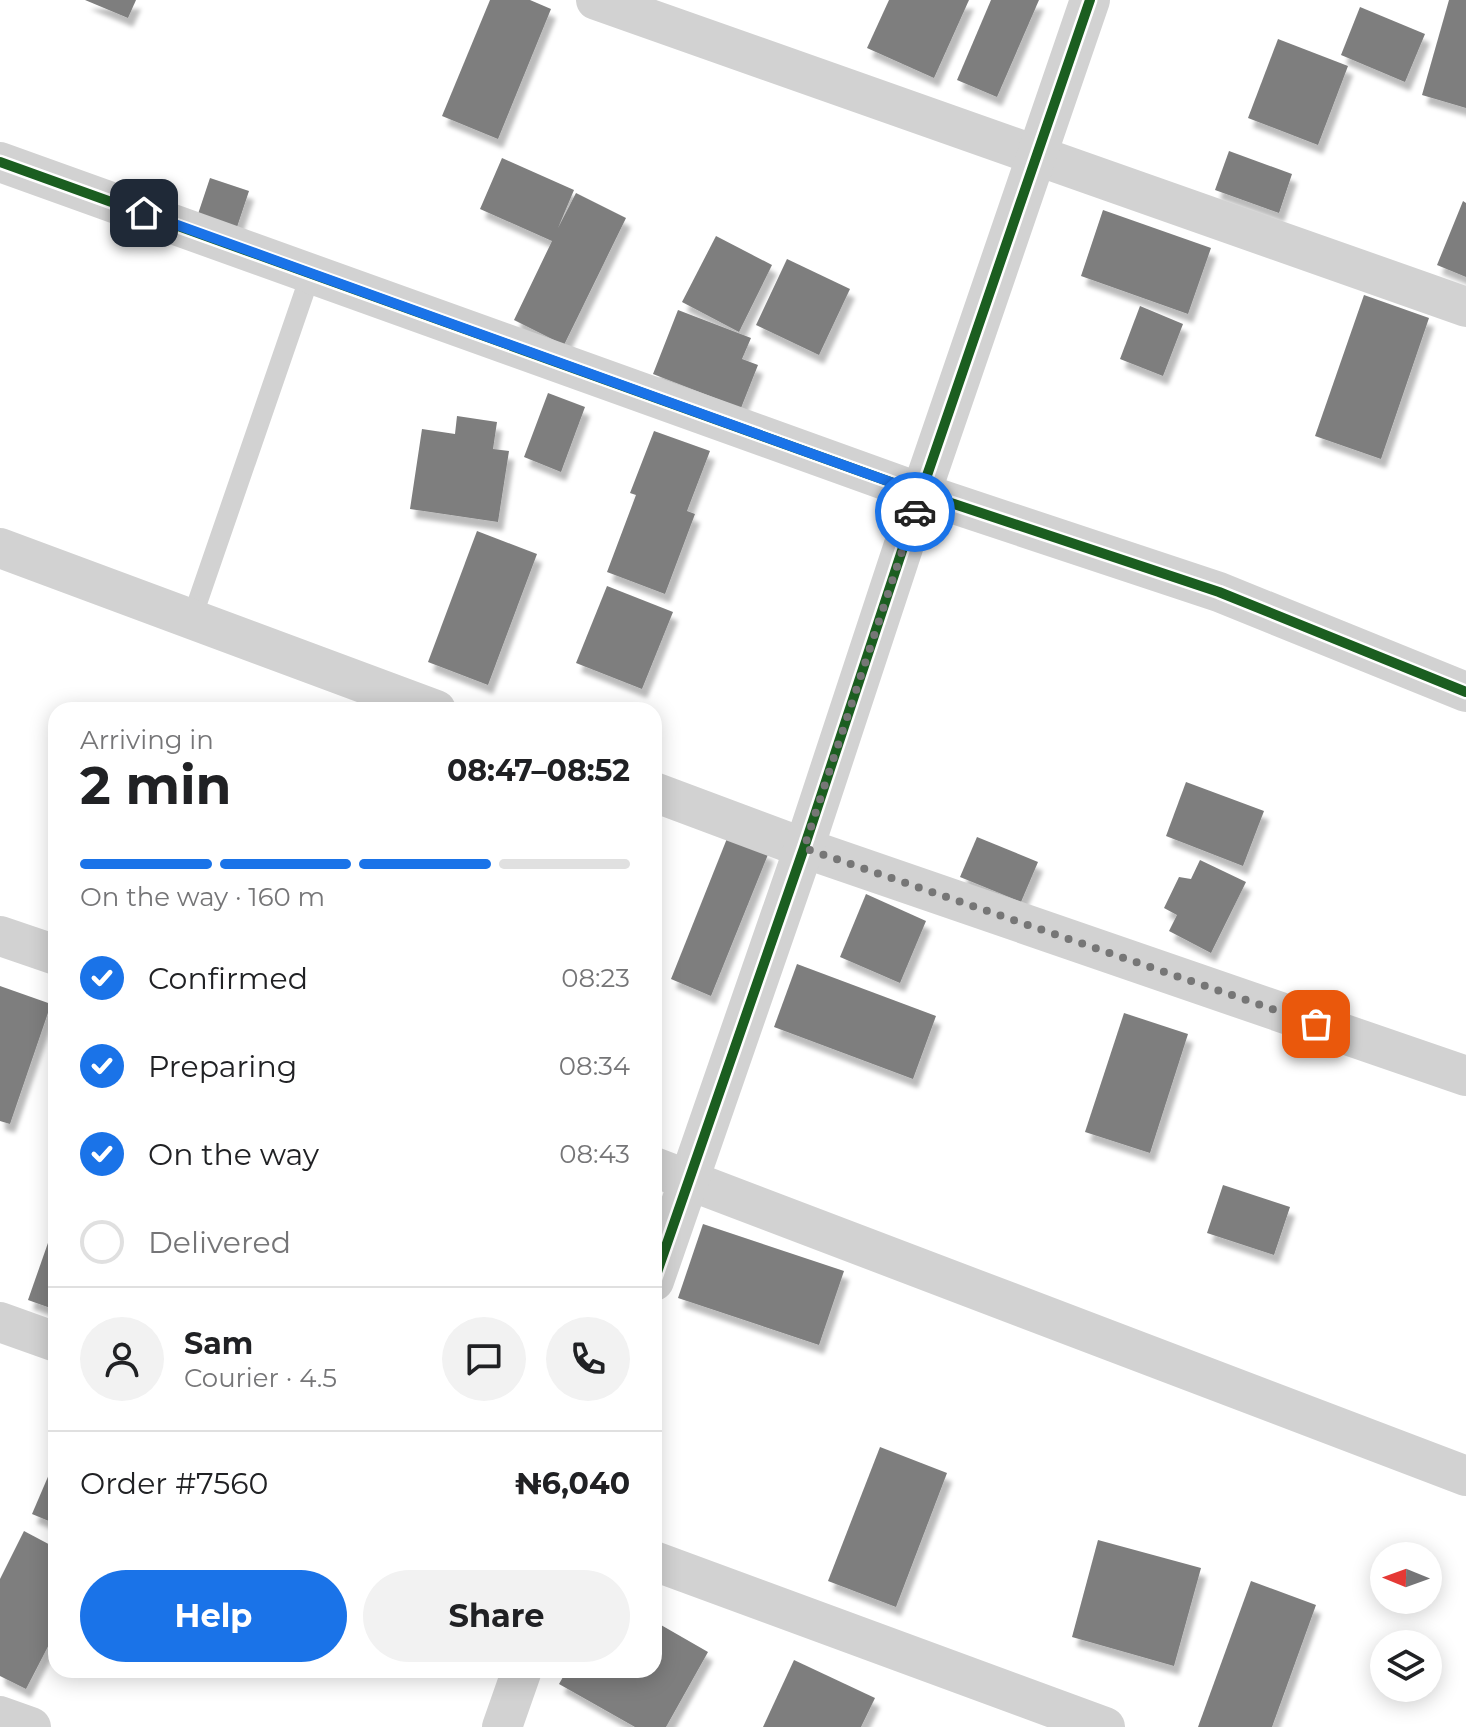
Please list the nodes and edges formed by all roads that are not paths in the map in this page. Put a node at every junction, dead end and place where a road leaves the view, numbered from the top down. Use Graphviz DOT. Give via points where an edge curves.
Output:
graph roads {
  1 [pos="596,0"];
  2 [pos="1090,0"];
  3 [pos="1038,155"];
  4 [pos="0,162"];
  5 [pos="311,273"];
  6 [pos="1466,307"];
  7 [pos="921,493"];
  8 [pos="0,548"];
  9 [pos="192,618"];
  10 [pos="1466,692"];
  11 [pos="415,702"];
  12 [pos="662,795"];
  13 [pos="804,848"];
  14 [pos="0,936"];
  15 [pos="48,952"];
  16 [pos="1466,1076"];
  17 [pos="671,1173"];
  18 [pos="662,1230"];
  19 [pos="0,1322"];
  20 [pos="48,1339"];
  21 [pos="1466,1476"];
  22 [pos="662,1564"];
  23 [pos="519,1678"];
  24 [pos="0,1716"];
  25 [pos="31,1727"];
  26 [pos="502,1727"];
  27 [pos="1105,1727"];
  1 -- 3 [label="street"];
  2 -- 3 [label="street"];
  3 -- 6 [label="street"];
  3 -- 7 [label="street"];
  4 -- 5 [label="street"];
  5 -- 7 [label="street"];
  5 -- 9 [label="lane"];
  7 -- 10 [label="street" via="1219,592"];
  7 -- 13 [label="street"];
  8 -- 9 [label="street"];
  9 -- 11 [label="street"];
  12 -- 13 [label="street"];
  13 -- 16 [label="street"];
  13 -- 17 [label="street"];
  14 -- 15 [label="street"];
  17 -- 18 [label="street"];
  17 -- 21 [label="street"];
  19 -- 20 [label="street"];
  22 -- 27 [label="street"];
  23 -- 26 [label="street"];
  24 -- 25 [label="street"];
}
